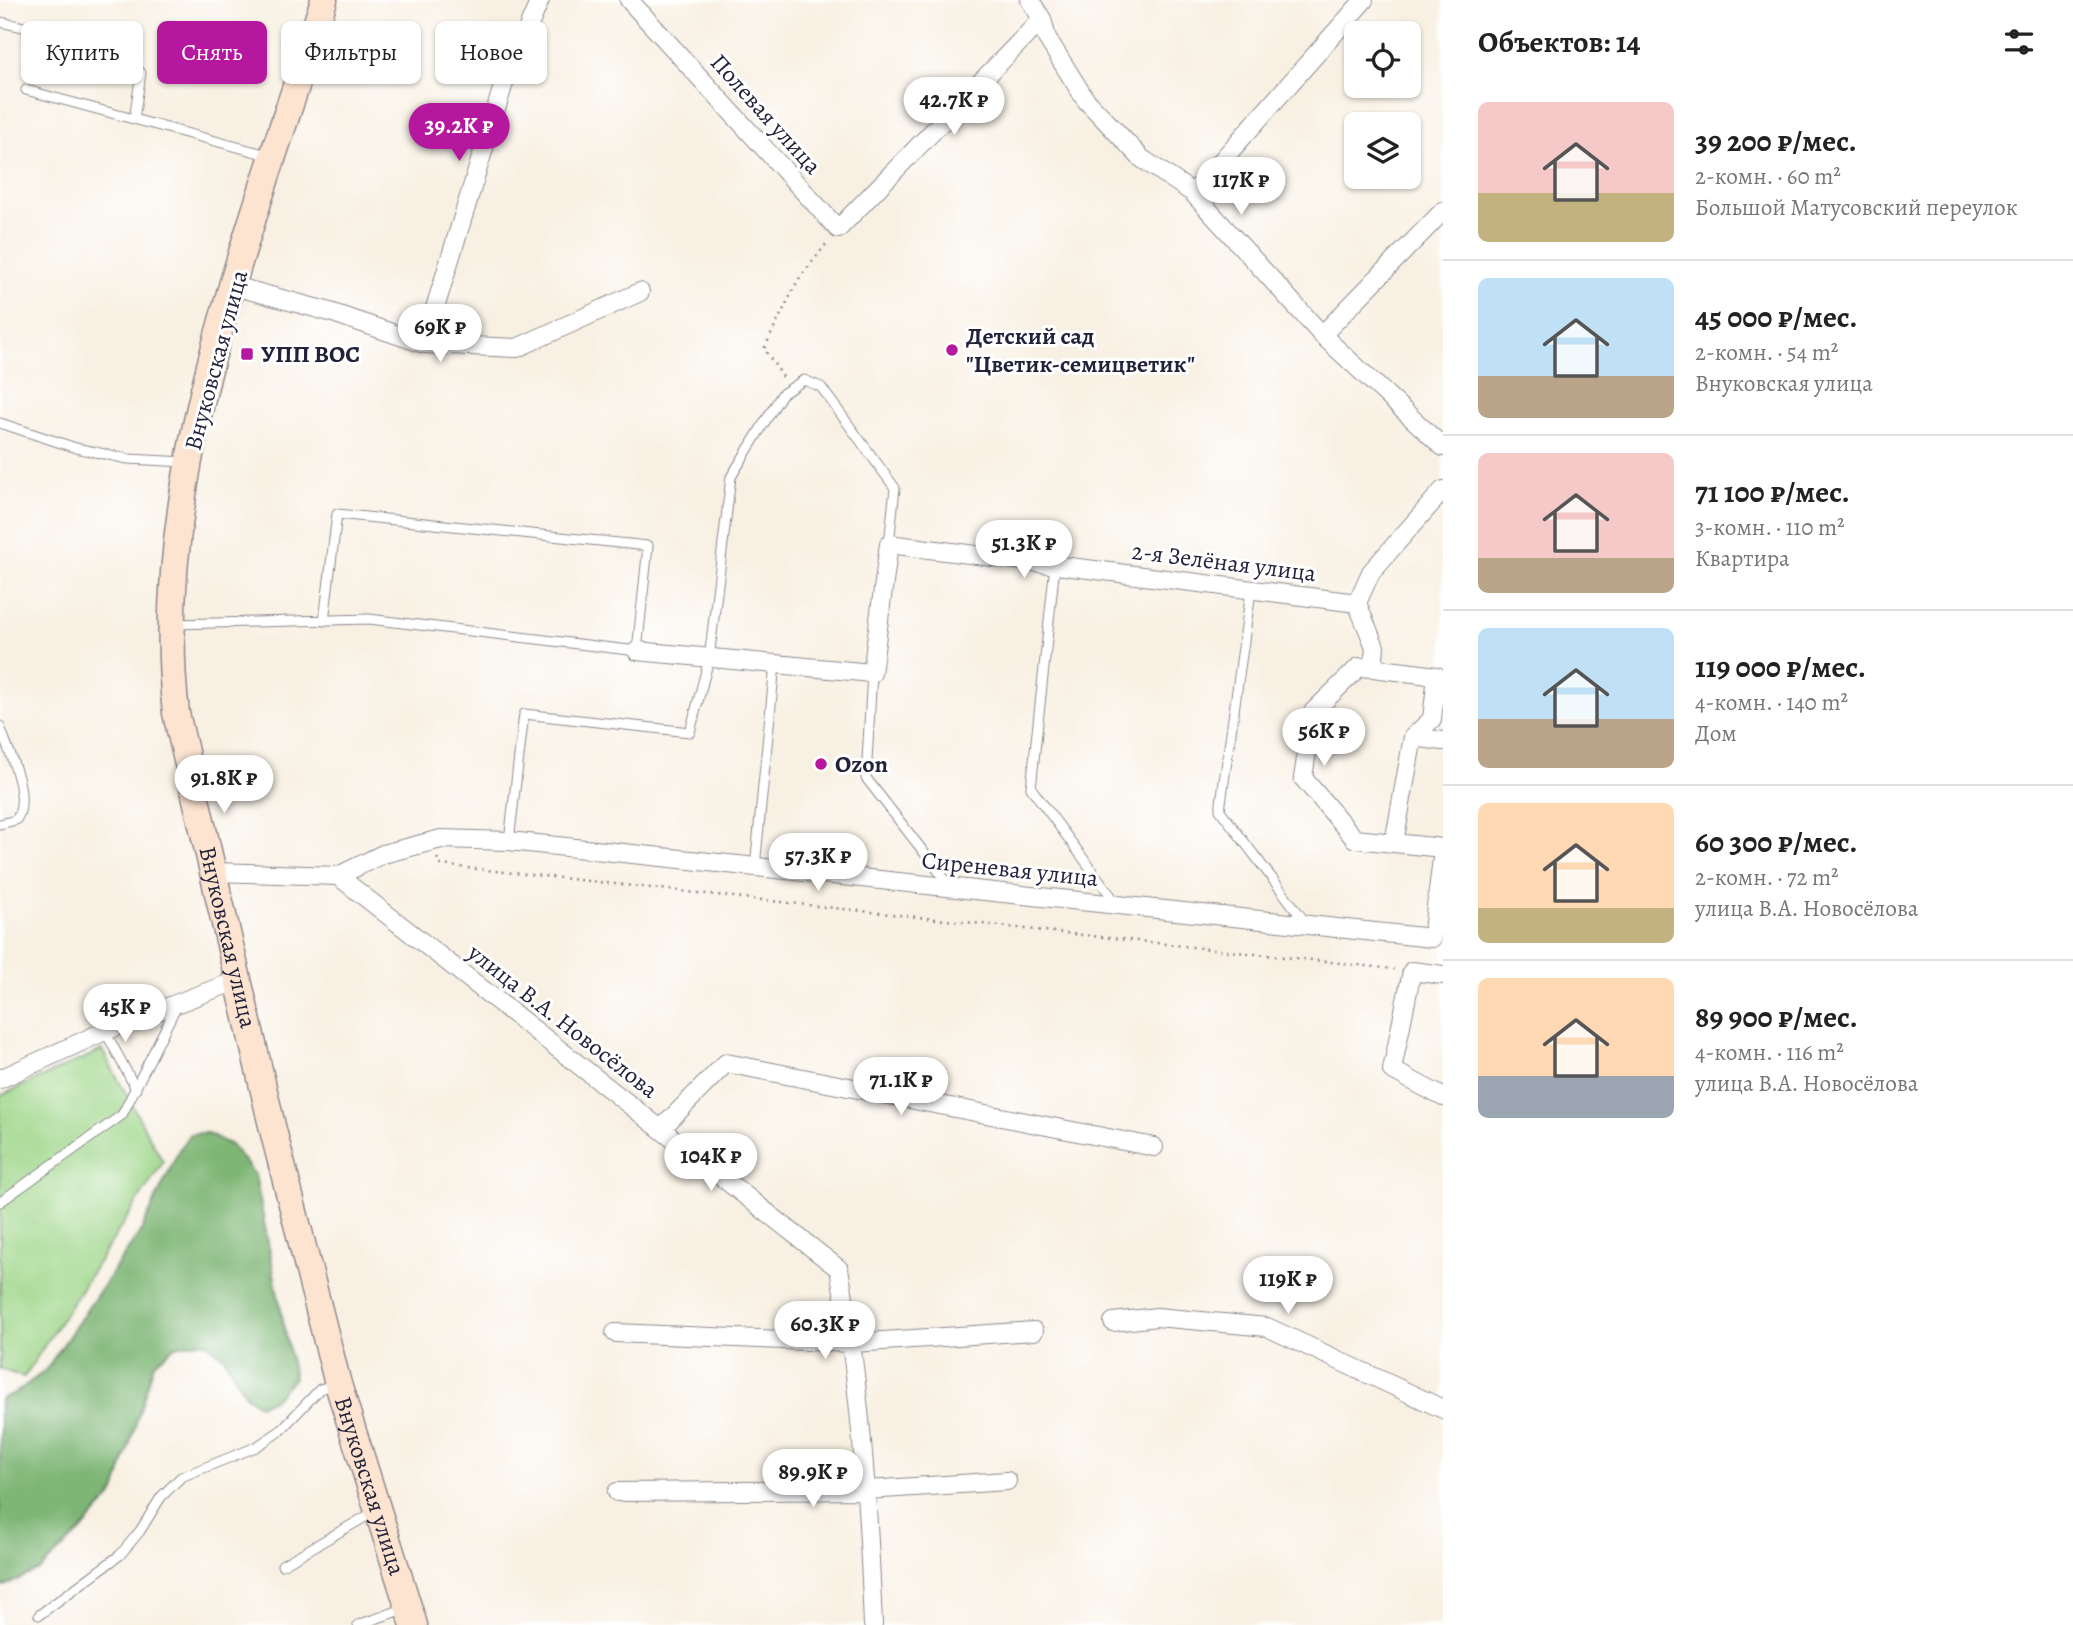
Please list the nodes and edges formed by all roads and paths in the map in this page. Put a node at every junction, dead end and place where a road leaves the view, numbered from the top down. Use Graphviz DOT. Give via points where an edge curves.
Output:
graph roads {
  1 [pos="324,0"];
  2 [pos="540,0"];
  3 [pos="629,0"];
  4 [pos="1030,0"];
  5 [pos="1364,0"];
  6 [pos="1042,19"];
  7 [pos="0,22"];
  8 [pos="26,90"];
  9 [pos="134,119"];
  10 [pos="275,157"];
  11 [pos="1193,193"];
  12 [pos="1443,211"];
  13 [pos="838,229"];
  14 [pos="234,286"];
  15 [pos="640,292"];
  16 [pos="1322,335"];
  17 [pos="424,344"];
  18 [pos="791,388"];
  19 [pos="0,423"];
  20 [pos="1443,447"];
  21 [pos="189,463"];
  22 [pos="1443,490"];
  23 [pos="889,544"];
  24 [pos="1055,565"];
  25 [pos="1251,591"];
  26 [pos="1357,603"];
  27 [pos="324,621"];
  28 [pos="171,624"];
  29 [pos="637,651"];
  30 [pos="709,659"];
  31 [pos="775,664"];
  32 [pos="1373,668"];
  33 [pos="872,673"];
  34 [pos="0,726"];
  35 [pos="1413,737"];
  36 [pos="1443,741"];
  37 [pos="0,824"];
  38 [pos="509,841"];
  39 [pos="426,842"];
  40 [pos="1394,844"];
  41 [pos="1443,850"];
  42 [pos="755,867"];
  43 [pos="214,872"];
  44 [pos="338,876"];
  45 [pos="951,887"];
  46 [pos="1117,904"];
  47 [pos="1307,924"];
  48 [pos="1412,971"];
  49 [pos="1443,975"];
  50 [pos="238,979"];
  51 [pos="179,1001"];
  52 [pos="105,1031"];
  53 [pos="0,1079"];
  54 [pos="136,1089"];
  55 [pos="1443,1097"];
  56 [pos="661,1129"];
  57 [pos="1154,1147"];
  58 [pos="0,1202"];
  59 [pos="1113,1322"];
  60 [pos="1034,1332"];
  61 [pos="615,1333"];
  62 [pos="853,1343"];
  63 [pos="338,1384"];
  64 [pos="1443,1409"];
  65 [pos="1007,1481"];
  66 [pos="867,1489"];
  67 [pos="617,1492"];
  68 [pos="377,1510"];
  69 [pos="282,1565"];
  70 [pos="39,1615"];
  71 [pos="411,1616"];
  72 [pos="358,1625"];
  73 [pos="873,1625"];
  1 -- 10 [label="main road, Внуковская улица"];
  2 -- 17 [label="street" via="503,86"];
  3 -- 13 [label="street, Полевая улица"];
  4 -- 6 [label="street"];
  5 -- 11 [label="street"];
  6 -- 11 [label="street" via="1047,38 1085,99 1141,158"];
  6 -- 13 [label="street"];
  7 -- 9 [label="lane" via="38,30 136,67 141,73"];
  8 -- 9 [label="lane"];
  9 -- 10 [label="lane"];
  10 -- 14 [label="main road, Внуковская улица"];
  11 -- 16 [label="street"];
  12 -- 16 [label="street"];
  13 -- 18 [label="path" via="798,280 764,349"];
  14 -- 17 [label="street"];
  14 -- 21 [label="main road, Внуковская улица"];
  15 -- 17 [label="street" via="517,348"];
  16 -- 20 [label="street"];
  18 -- 23 [label="lane" via="804,380 821,387 895,488"];
  18 -- 30 [label="lane" via="782,394 731,477"];
  19 -- 21 [label="lane" via="128,459"];
  21 -- 28 [label="main road, Внуковская улица"];
  22 -- 26 [label="street" via="1371,572"];
  23 -- 24 [label="street, 2-я Зелёная улица"];
  23 -- 33 [label="street"];
  24 -- 25 [label="street, 2-я Зелёная улица"];
  24 -- 46 [label="lane" via="1031,788"];
  25 -- 26 [label="street, 2-я Зелёная улица"];
  25 -- 47 [label="lane" via="1220,810"];
  26 -- 32 [label="street" via="1375,647"];
  27 -- 28 [label="lane"];
  27 -- 29 [label="lane" via="369,619"];
  27 -- 29 [label="lane" via="337,514 648,546"];
  28 -- 43 [label="main road, Внуковская улица" via="176,713"];
  29 -- 30 [label="street"];
  30 -- 31 [label="street"];
  30 -- 38 [label="lane" via="690,732 524,714"];
  31 -- 33 [label="street"];
  31 -- 42 [label="lane"];
  32 -- 35 [label="street" via="1437,676 1432,719"];
  32 -- 40 [label="street" via="1359,667 1313,712 1303,778 1355,839"];
  33 -- 45 [label="lane" via="866,778"];
  34 -- 37 [label="lane" via="22,798 16,820"];
  35 -- 36 [label="street"];
  35 -- 40 [label="street"];
  38 -- 39 [label="street, Сиреневая улица"];
  38 -- 42 [label="street, Сиреневая улица"];
  39 -- 44 [label="street, Сиреневая улица" via="383,854"];
  39 -- 48 [label="path" via="441,864"];
  40 -- 41 [label="street"];
  41 -- 47 [label="street, Сиреневая улица" via="1432,938"];
  42 -- 45 [label="street, Сиреневая улица"];
  43 -- 44 [label="street, Сиреневая улица"];
  43 -- 50 [label="main road, Внуковская улица"];
  44 -- 56 [label="street, улица В.А. Новосёлова"];
  45 -- 46 [label="street, Сиреневая улица"];
  46 -- 47 [label="street, Сиреневая улица"];
  48 -- 49 [label="street"];
  48 -- 55 [label="street" via="1392,1070"];
  50 -- 51 [label="street"];
  50 -- 63 [label="main road, Внуковская улица"];
  51 -- 52 [label="street"];
  51 -- 54 [label="lane"];
  52 -- 53 [label="street"];
  52 -- 54 [label="lane"];
  54 -- 58 [label="lane" via="122,1115"];
  56 -- 57 [label="street" via="726,1063"];
  56 -- 62 [label="street, улица В.А. Новосёлова" via="839,1269"];
  59 -- 64 [label="street" via="1157,1317 1267,1327"];
  60 -- 62 [label="street"];
  61 -- 62 [label="street"];
  62 -- 66 [label="street, улица В.А. Новосёлова"];
  63 -- 68 [label="main road, Внуковская улица"];
  63 -- 70 [label="lane" via="320,1389 280,1431 256,1447 181,1477 120,1555"];
  65 -- 66 [label="street"];
  66 -- 67 [label="street"];
  66 -- 73 [label="street, улица В.А. Новосёлова"];
  68 -- 69 [label="lane"];
  68 -- 71 [label="main road, Внуковская улица"];
  71 -- 72 [label="lane"];
}
